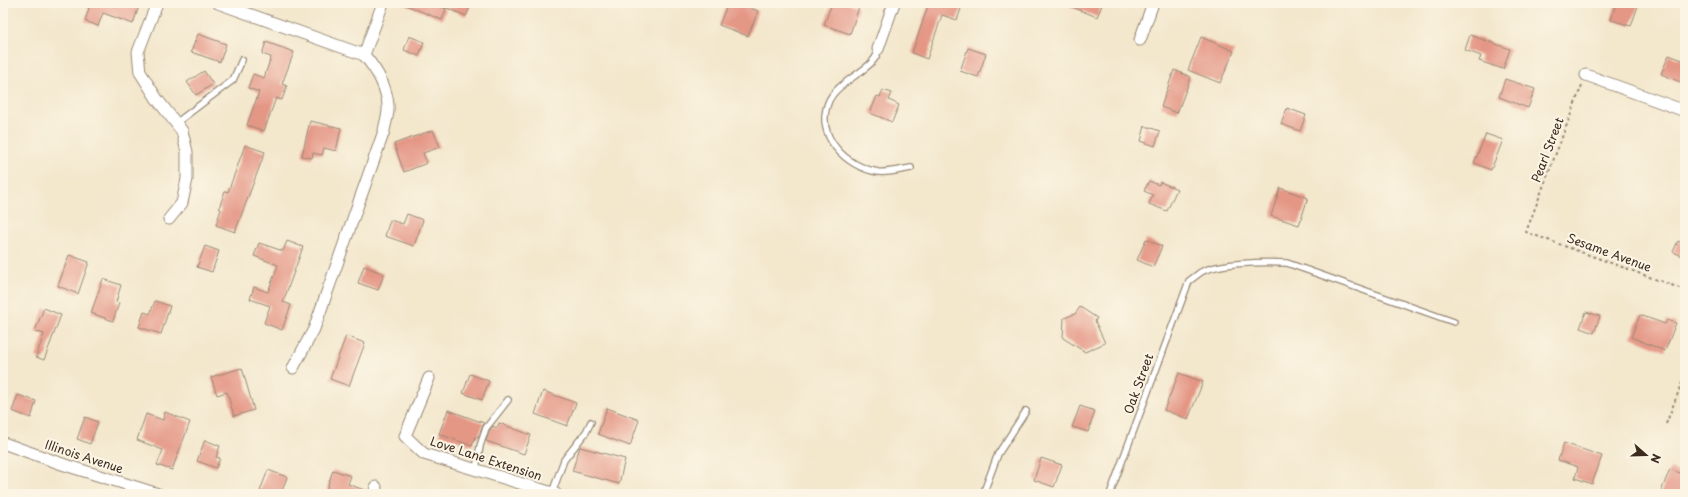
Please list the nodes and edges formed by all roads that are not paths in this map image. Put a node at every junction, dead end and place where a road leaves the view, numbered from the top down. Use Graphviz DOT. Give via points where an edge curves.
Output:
graph roads {
  1 [pos="157,3"];
  2 [pos="218,3"];
  3 [pos="383,3"];
  4 [pos="894,3"];
  5 [pos="1153,3"];
  6 [pos="1140,40"];
  7 [pos="878,49"];
  8 [pos="364,56"];
  9 [pos="242,60"];
  10 [pos="1586,75"];
  11 [pos="1685,112"];
  12 [pos="176,123"];
  13 [pos="911,168"];
  14 [pos="169,219"];
  15 [pos="1454,322"];
  16 [pos="293,368"];
  17 [pos="429,378"];
  18 [pos="508,400"];
  19 [pos="1026,411"];
  20 [pos="591,422"];
  21 [pos="3,443"];
  22 [pos="476,469"];
  23 [pos="528,490"];
  24 [pos="554,493"];
  25 [pos="158,494"];
  26 [pos="983,494"];
  27 [pos="1110,494"];
  1 -- 12 [label="street" via="138,52 140,72"];
  2 -- 8 [label="street"];
  3 -- 8 [label="street"];
  4 -- 7 [label="street"];
  5 -- 6 [label="street"];
  7 -- 13 [label="lane" via="871,64 842,84 830,98 825,115 827,135 839,152 859,166 886,172"];
  8 -- 16 [label="street" via="376,70 386,94 388,107 384,131 314,329"];
  9 -- 12 [label="lane" via="233,80"];
  10 -- 11 [label="street"];
  12 -- 14 [label="street" via="182,131 187,152 187,179 182,203"];
  15 -- 27 [label="lane, Oak Street" via="1287,263 1265,262 1214,268 1202,272 1189,281"];
  17 -- 22 [label="street, Love Lane Extension" via="405,436 424,454"];
  18 -- 22 [label="lane" via="486,428"];
  19 -- 26 [label="lane" via="998,454"];
  20 -- 24 [label="lane" via="564,460"];
  21 -- 25 [label="street, Illinois Avenue" via="65,466"];
  22 -- 23 [label="street, Love Lane Extension" via="522,483"];
  23 -- 24 [label="street, Love Lane Extension"];
}
